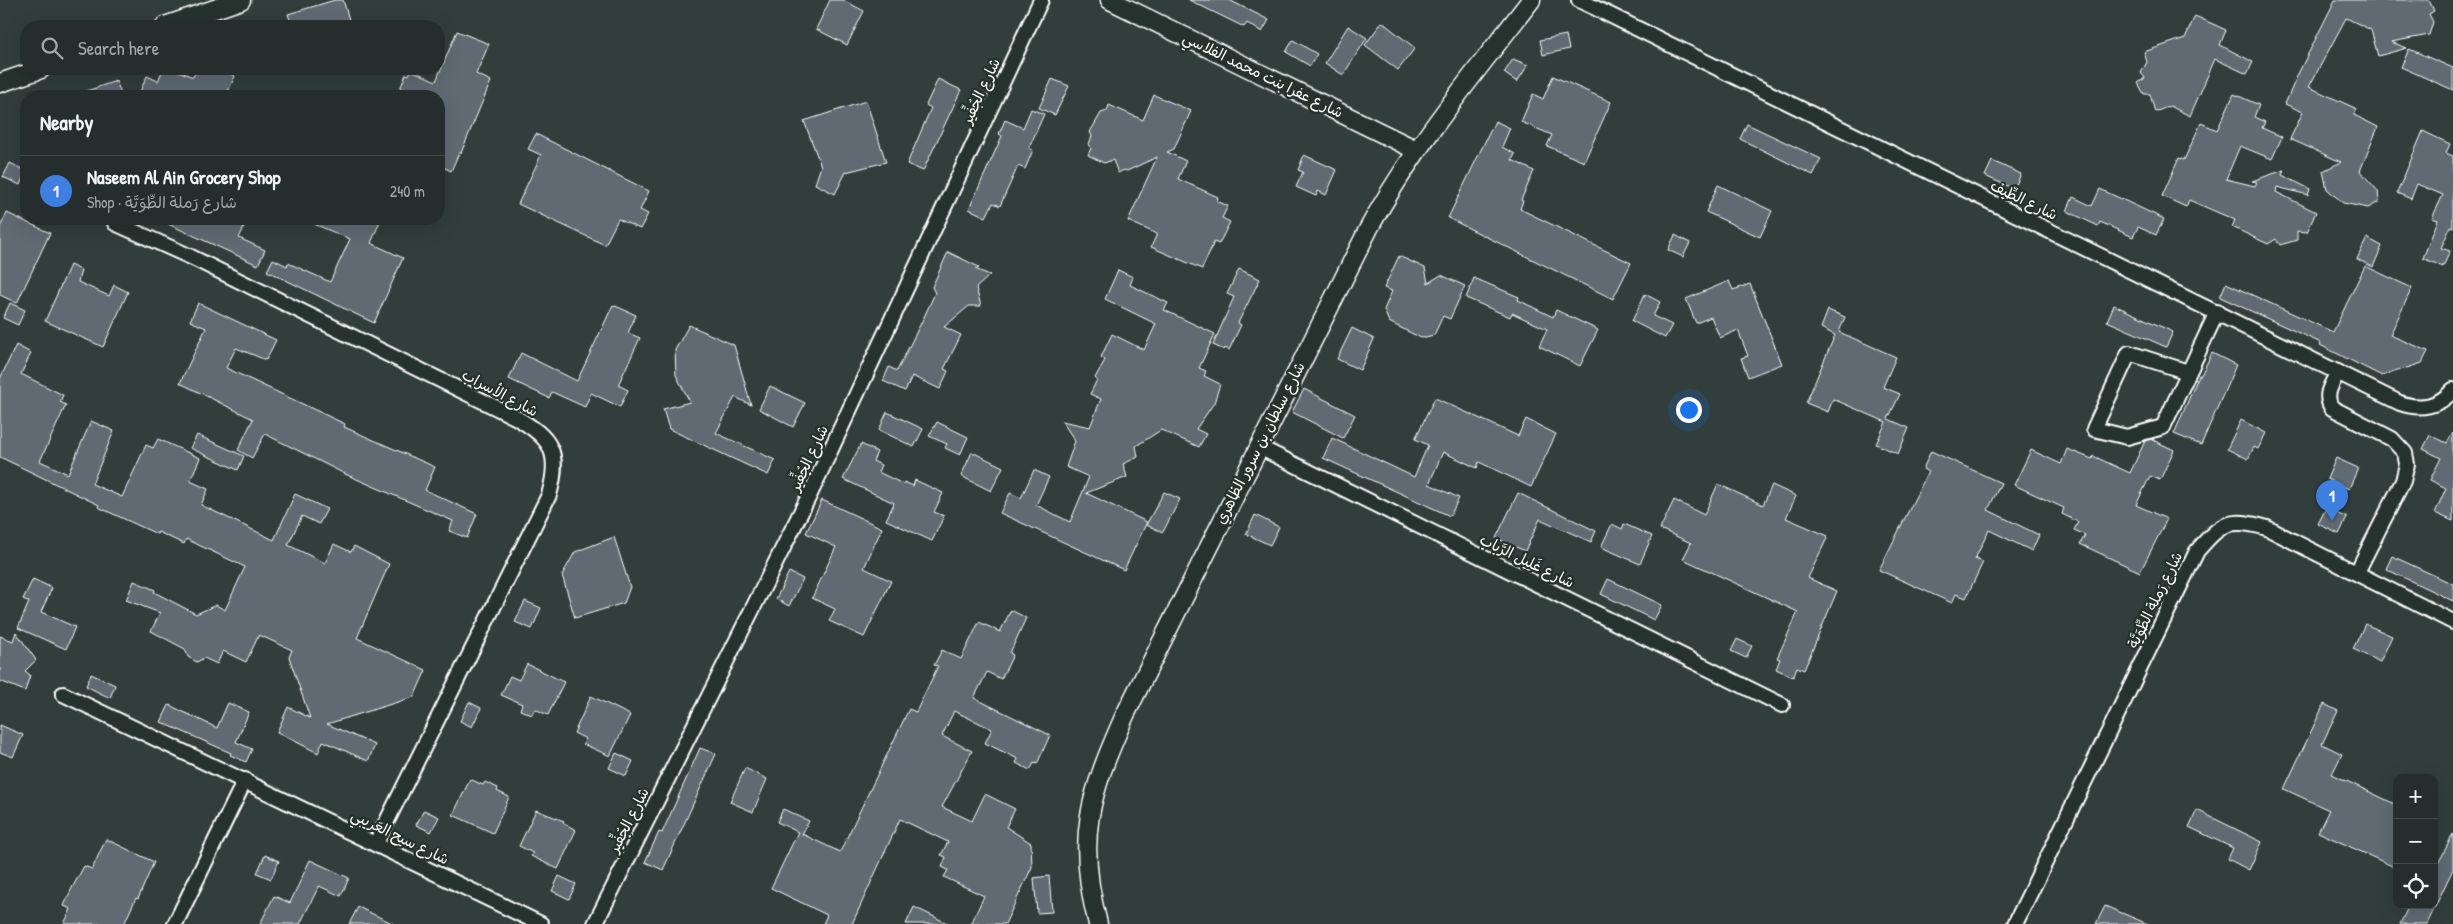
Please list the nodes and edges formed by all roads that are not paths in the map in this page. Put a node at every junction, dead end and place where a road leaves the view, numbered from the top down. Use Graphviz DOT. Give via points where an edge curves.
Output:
graph roads {
  1 [pos="241,0"];
  2 [pos="1041,0"];
  3 [pos="1110,0"];
  4 [pos="1531,0"];
  5 [pos="1579,0"];
  6 [pos="183,20"];
  7 [pos="23,75"];
  8 [pos="0,83"];
  9 [pos="1416,150"];
  10 [pos="119,225"];
  11 [pos="2217,312"];
  12 [pos="2188,372"];
  13 [pos="2338,372"];
  14 [pos="2453,390"];
  15 [pos="1258,447"];
  16 [pos="2357,572"];
  17 [pos="2453,622"];
  18 [pos="63,694"];
  19 [pos="1782,705"];
  20 [pos="245,780"];
  21 [pos="376,843"];
  22 [pos="175,924"];
  23 [pos="541,924"];
  24 [pos="595,924"];
  25 [pos="1098,924"];
  26 [pos="2015,924"];
  1 -- 6 [label="street"];
  2 -- 24 [label="street, شارع الجُفِّير" via="811,492"];
  3 -- 9 [label="street, شارع عفرا بنت محمد الفلاسي"];
  4 -- 9 [label="street, شارع سلطان بن سرور الظاهري"];
  5 -- 11 [label="street, شارع الطِّيف"];
  7 -- 8 [label="street"];
  9 -- 15 [label="street, شارع سلطان بن سرور الظاهري" via="1369,228"];
  10 -- 21 [label="street, شارع الأسراب" via="515,416 534,428 554,452 554,477 549,495"];
  11 -- 12 [label="street"];
  11 -- 13 [label="street, شارع الطِّيف"];
  12 -- 12 [label="street" via="2162,426 2127,437 2094,429 2129,353"];
  13 -- 14 [label="street, شارع الطِّيف" via="2400,402 2420,408 2439,402"];
  13 -- 16 [label="street" via="2327,395 2332,408 2392,439 2405,453 2407,464 2402,481"];
  15 -- 19 [label="street, شارع غَلِيل الرَّباب"];
  15 -- 25 [label="street, شارع سلطان بن سرور الظاهري" via="1124,715 1095,790 1086,848 1090,894"];
  16 -- 17 [label="street, شارع رَملة الطِّوَيَّة"];
  16 -- 26 [label="street, شارع رَملة الطِّوَيَّة" via="2267,528 2233,523 2216,530 2197,551"];
  18 -- 20 [label="street, شارع سيح العَريبي"];
  20 -- 21 [label="street, شارع سيح العَريبي"];
  20 -- 22 [label="street"];
  21 -- 23 [label="street, شارع سيح العَريبي"];
}
